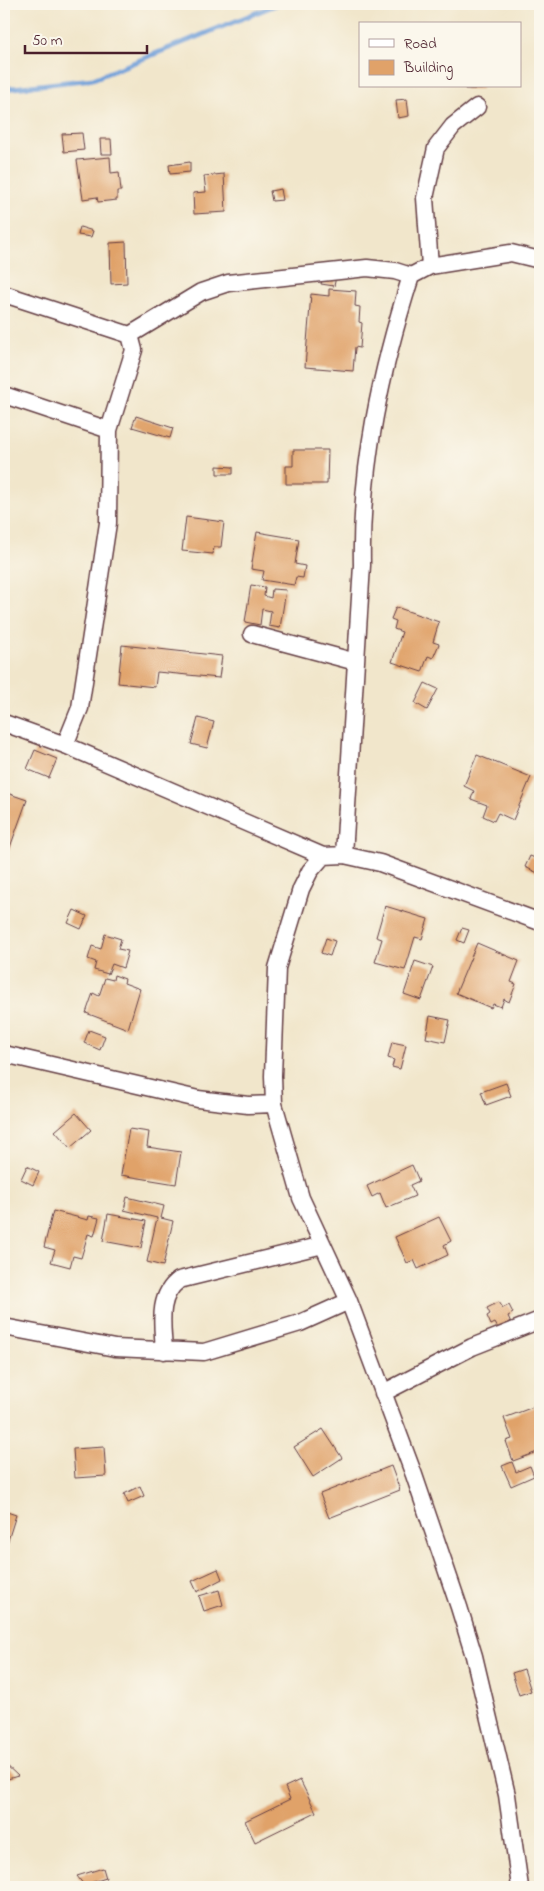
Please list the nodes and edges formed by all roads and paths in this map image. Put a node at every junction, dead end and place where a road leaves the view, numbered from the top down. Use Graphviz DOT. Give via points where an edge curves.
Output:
graph roads {
  1 [pos="477,107"];
  2 [pos="540,260"];
  3 [pos="430,266"];
  4 [pos="411,276"];
  5 [pos="4,294"];
  6 [pos="130,335"];
  7 [pos="4,395"];
  8 [pos="109,430"];
  9 [pos="252,634"];
  10 [pos="356,662"];
  11 [pos="4,723"];
  12 [pos="65,745"];
  13 [pos="344,855"];
  14 [pos="323,856"];
  15 [pos="540,922"];
  16 [pos="4,1054"];
  17 [pos="274,1104"];
  18 [pos="323,1245"];
  19 [pos="349,1301"];
  20 [pos="540,1320"];
  21 [pos="4,1327"];
  22 [pos="164,1351"];
  23 [pos="383,1393"];
  24 [pos="520,1887"];
  1 -- 3 [label="street" via="453,126 436,148 425,198"];
  2 -- 3 [label="street" via="511,253"];
  3 -- 4 [label="street"];
  4 -- 6 [label="street" via="366,268 228,283 201,292"];
  4 -- 10 [label="street" via="392,335 370,438"];
  5 -- 6 [label="street"];
  6 -- 8 [label="street" via="134,350"];
  7 -- 8 [label="street"];
  8 -- 12 [label="street" via="108,523 80,708"];
  9 -- 10 [label="street"];
  10 -- 13 [label="street"];
  11 -- 12 [label="street"];
  12 -- 14 [label="street"];
  13 -- 14 [label="street"];
  13 -- 15 [label="street" via="380,863"];
  14 -- 17 [label="street" via="301,889 277,968"];
  16 -- 17 [label="street" via="198,1099"];
  17 -- 18 [label="street" via="301,1198"];
  18 -- 19 [label="street"];
  18 -- 22 [label="street" via="178,1280 162,1306"];
  19 -- 22 [label="street" via="300,1323 204,1352"];
  19 -- 23 [label="street"];
  20 -- 23 [label="street" via="472,1347"];
  21 -- 22 [label="street" via="115,1348"];
  23 -- 24 [label="street" via="474,1656 507,1795"];
}
